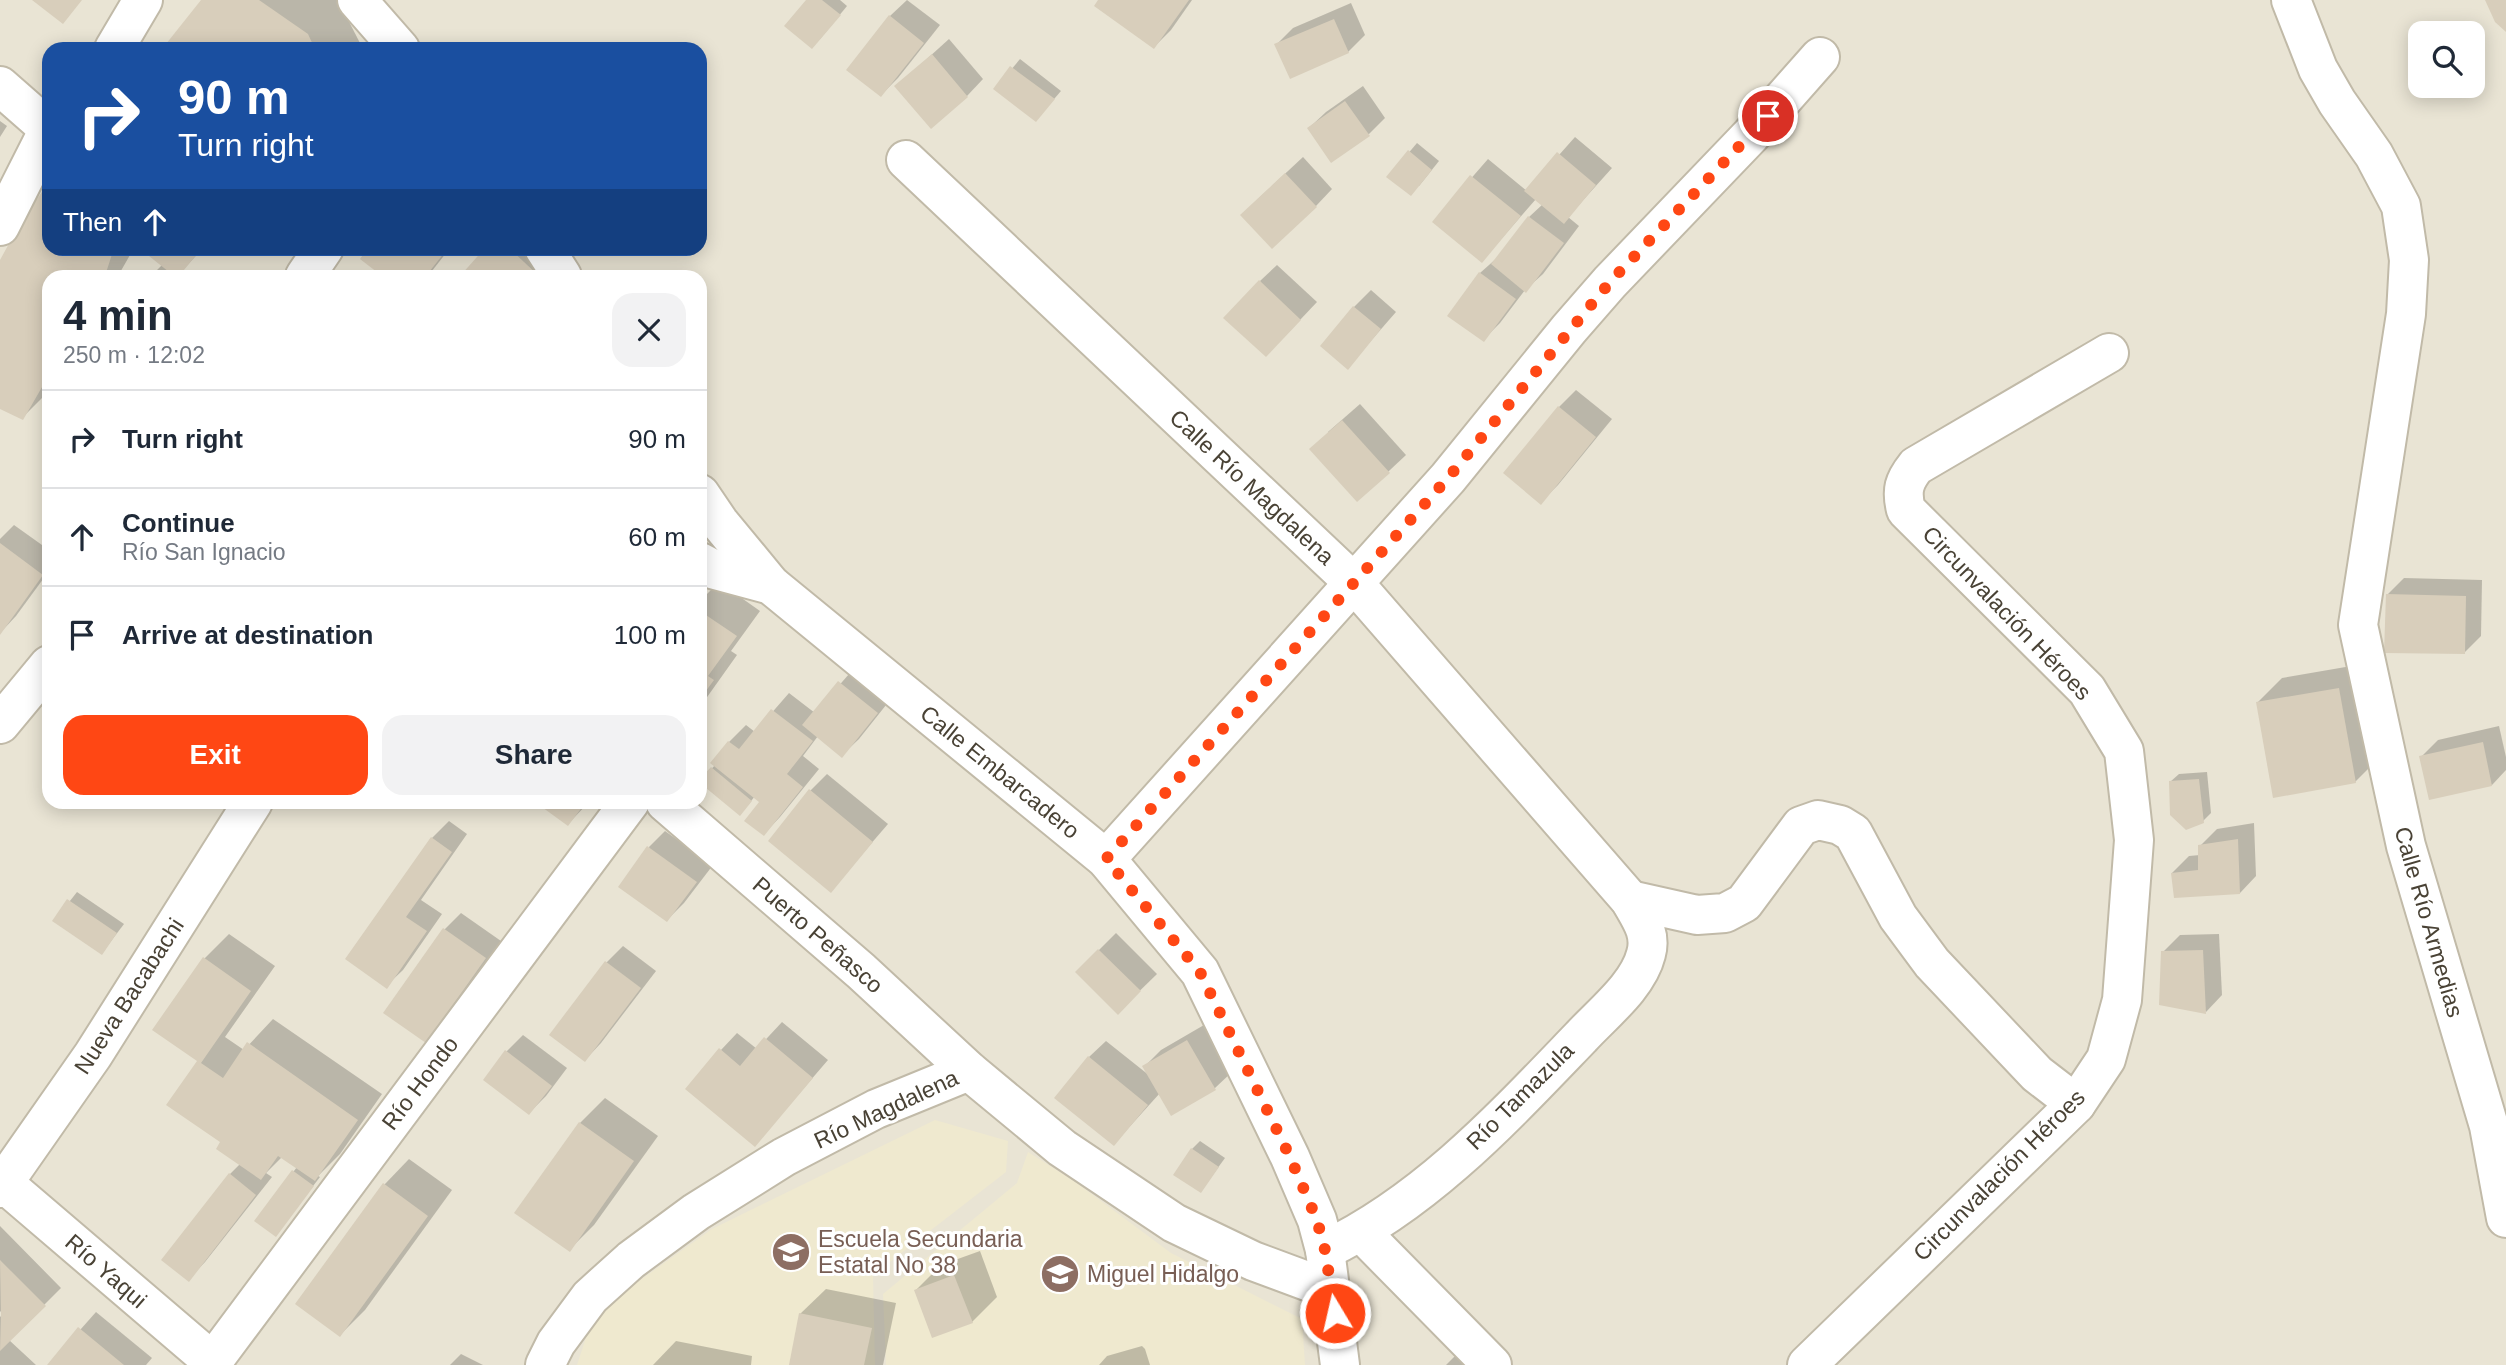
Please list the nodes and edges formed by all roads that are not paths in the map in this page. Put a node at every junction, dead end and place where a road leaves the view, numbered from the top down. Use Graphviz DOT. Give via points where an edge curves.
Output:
graph roads {
  1 [pos="143,0"];
  2 [pos="357,0"];
  3 [pos="2291,0"];
  4 [pos="118,42"];
  5 [pos="394,42"];
  6 [pos="1820,57"];
  7 [pos="0,86"];
  8 [pos="42,123"];
  9 [pos="42,143"];
  10 [pos="906,160"];
  11 [pos="0,226"];
  12 [pos="2109,353"];
  13 [pos="707,504"];
  14 [pos="707,566"];
  15 [pos="1353,582"];
  16 [pos="771,585"];
  17 [pos="42,673"];
  18 [pos="0,724"];
  19 [pos="249,809"];
  20 [pos="625,809"];
  21 [pos="672,809"];
  22 [pos="1106,859"];
  23 [pos="1630,900"];
  24 [pos="969,1071"];
  25 [pos="2076,1104"];
  26 [pos="1,1184"];
  27 [pos="2506,1218"];
  28 [pos="1361,1232"];
  29 [pos="1325,1250"];
  30 [pos="1331,1290"];
  31 [pos="211,1364"];
  32 [pos="545,1365"];
  33 [pos="1340,1365"];
  34 [pos="1492,1365"];
  35 [pos="1807,1365"];
  1 -- 4 [label="street"];
  2 -- 5 [label="street"];
  3 -- 27 [label="street, Calle Río Armedias" via="2318,69 2401,205 2409,260 2406,314 2358,625 2406,846 2489,1126"];
  6 -- 15 [label="street" via="1610,282 1448,478"];
  7 -- 8 [label="street"];
  9 -- 11 [label="street"];
  10 -- 15 [label="street, Calle Río Magdalena"];
  12 -- 25 [label="street, Circunvalación Héroes" via="1916,466 1903,483 1906,510 2087,690 2124,751 2134,840 2122,1000 2106,1059"];
  13 -- 16 [label="street, Calle Embarcadero"];
  14 -- 16 [label="street"];
  15 -- 22 [label="street"];
  15 -- 23 [label="street, Calle Río Magdalena"];
  16 -- 22 [label="street, Calle Embarcadero"];
  17 -- 18 [label="street"];
  19 -- 26 [label="street, Nueva Bacabachi" via="93,1055"];
  20 -- 31 [label="street, Río Hondo"];
  21 -- 24 [label="street, Puerto Peñasco" via="861,971"];
  22 -- 29 [label="street, Calle Embarcadero" via="1200,972 1290,1157"];
  23 -- 25 [label="street" via="1697,915 1725,914 1744,903 1801,826 1818,820 1840,825 1853,833 1898,918 1932,963 2037,1074"];
  23 -- 28 [label="street, Río Tamazula" via="1649,936 1646,955 1624,992 1509,1112 1417,1194"];
  24 -- 30 [label="street, Río Magdalena" via="1062,1148 1174,1223 1254,1261"];
  24 -- 32 [label="street, Río Magdalena" via="865,1115 784,1157 696,1212 590,1297"];
  25 -- 35 [label="street, Circunvalación Héroes"];
  26 -- 31 [label="street, Río Yaqui"];
  28 -- 29 [label="street, Río Tamazula"];
  28 -- 34 [label="street"];
  29 -- 30 [label="street, Calle Embarcadero"];
  30 -- 33 [label="street, Calle Embarcadero"];
}
